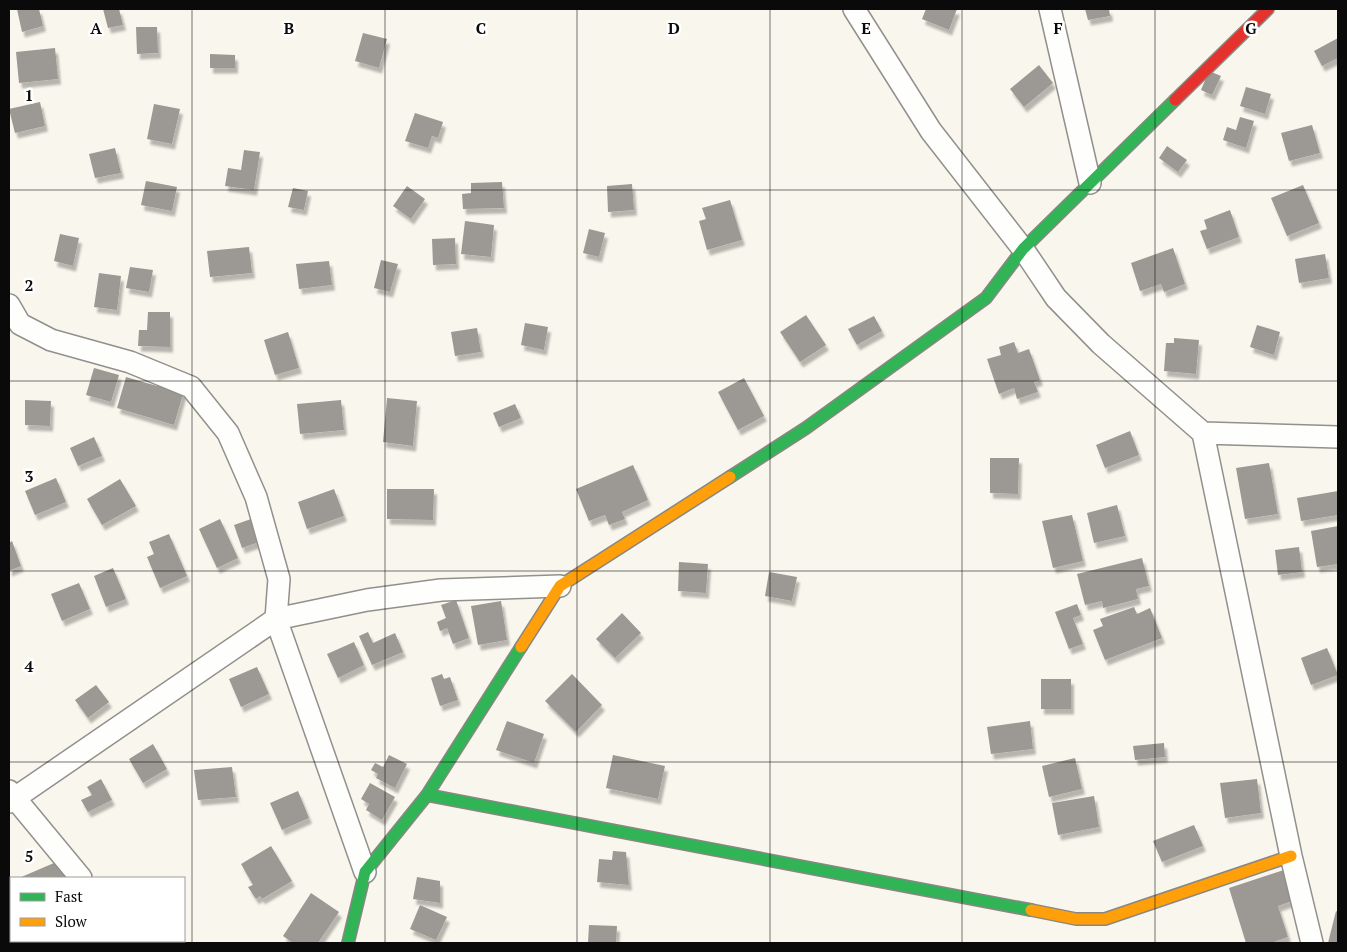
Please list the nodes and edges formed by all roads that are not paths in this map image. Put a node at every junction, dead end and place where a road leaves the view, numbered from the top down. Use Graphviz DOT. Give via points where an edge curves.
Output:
graph roads {
  1 [pos="854,9"];
  2 [pos="1050,9"];
  3 [pos="1268,9"];
  4 [pos="1090,183"];
  5 [pos="1023,249"];
  6 [pos="9,305"];
  7 [pos="1203,433"];
  8 [pos="1338,437"];
  9 [pos="560,586"];
  10 [pos="276,620"];
  11 [pos="427,795"];
  12 [pos="11,797"];
  13 [pos="1291,856"];
  14 [pos="365,872"];
  15 [pos="80,877"];
  16 [pos="348,943"];
  17 [pos="1312,943"];
  1 -- 5 [label="street" via="931,131"];
  2 -- 4 [label="street"];
  3 -- 4 [label="street"];
  4 -- 5 [label="street"];
  5 -- 7 [label="street" via="1056,298 1101,344"];
  5 -- 9 [label="street" via="986,298 806,428"];
  6 -- 10 [label="street" via="20,324 51,340 130,362 191,387 228,434 256,497 279,579"];
  7 -- 8 [label="street"];
  7 -- 13 [label="street"];
  9 -- 10 [label="street" via="441,590 366,600"];
  9 -- 11 [label="street"];
  10 -- 12 [label="street"];
  10 -- 14 [label="street"];
  11 -- 13 [label="street" via="1076,919 1105,919"];
  11 -- 14 [label="street"];
  12 -- 15 [label="street"];
  13 -- 17 [label="street"];
  14 -- 16 [label="street"];
}
